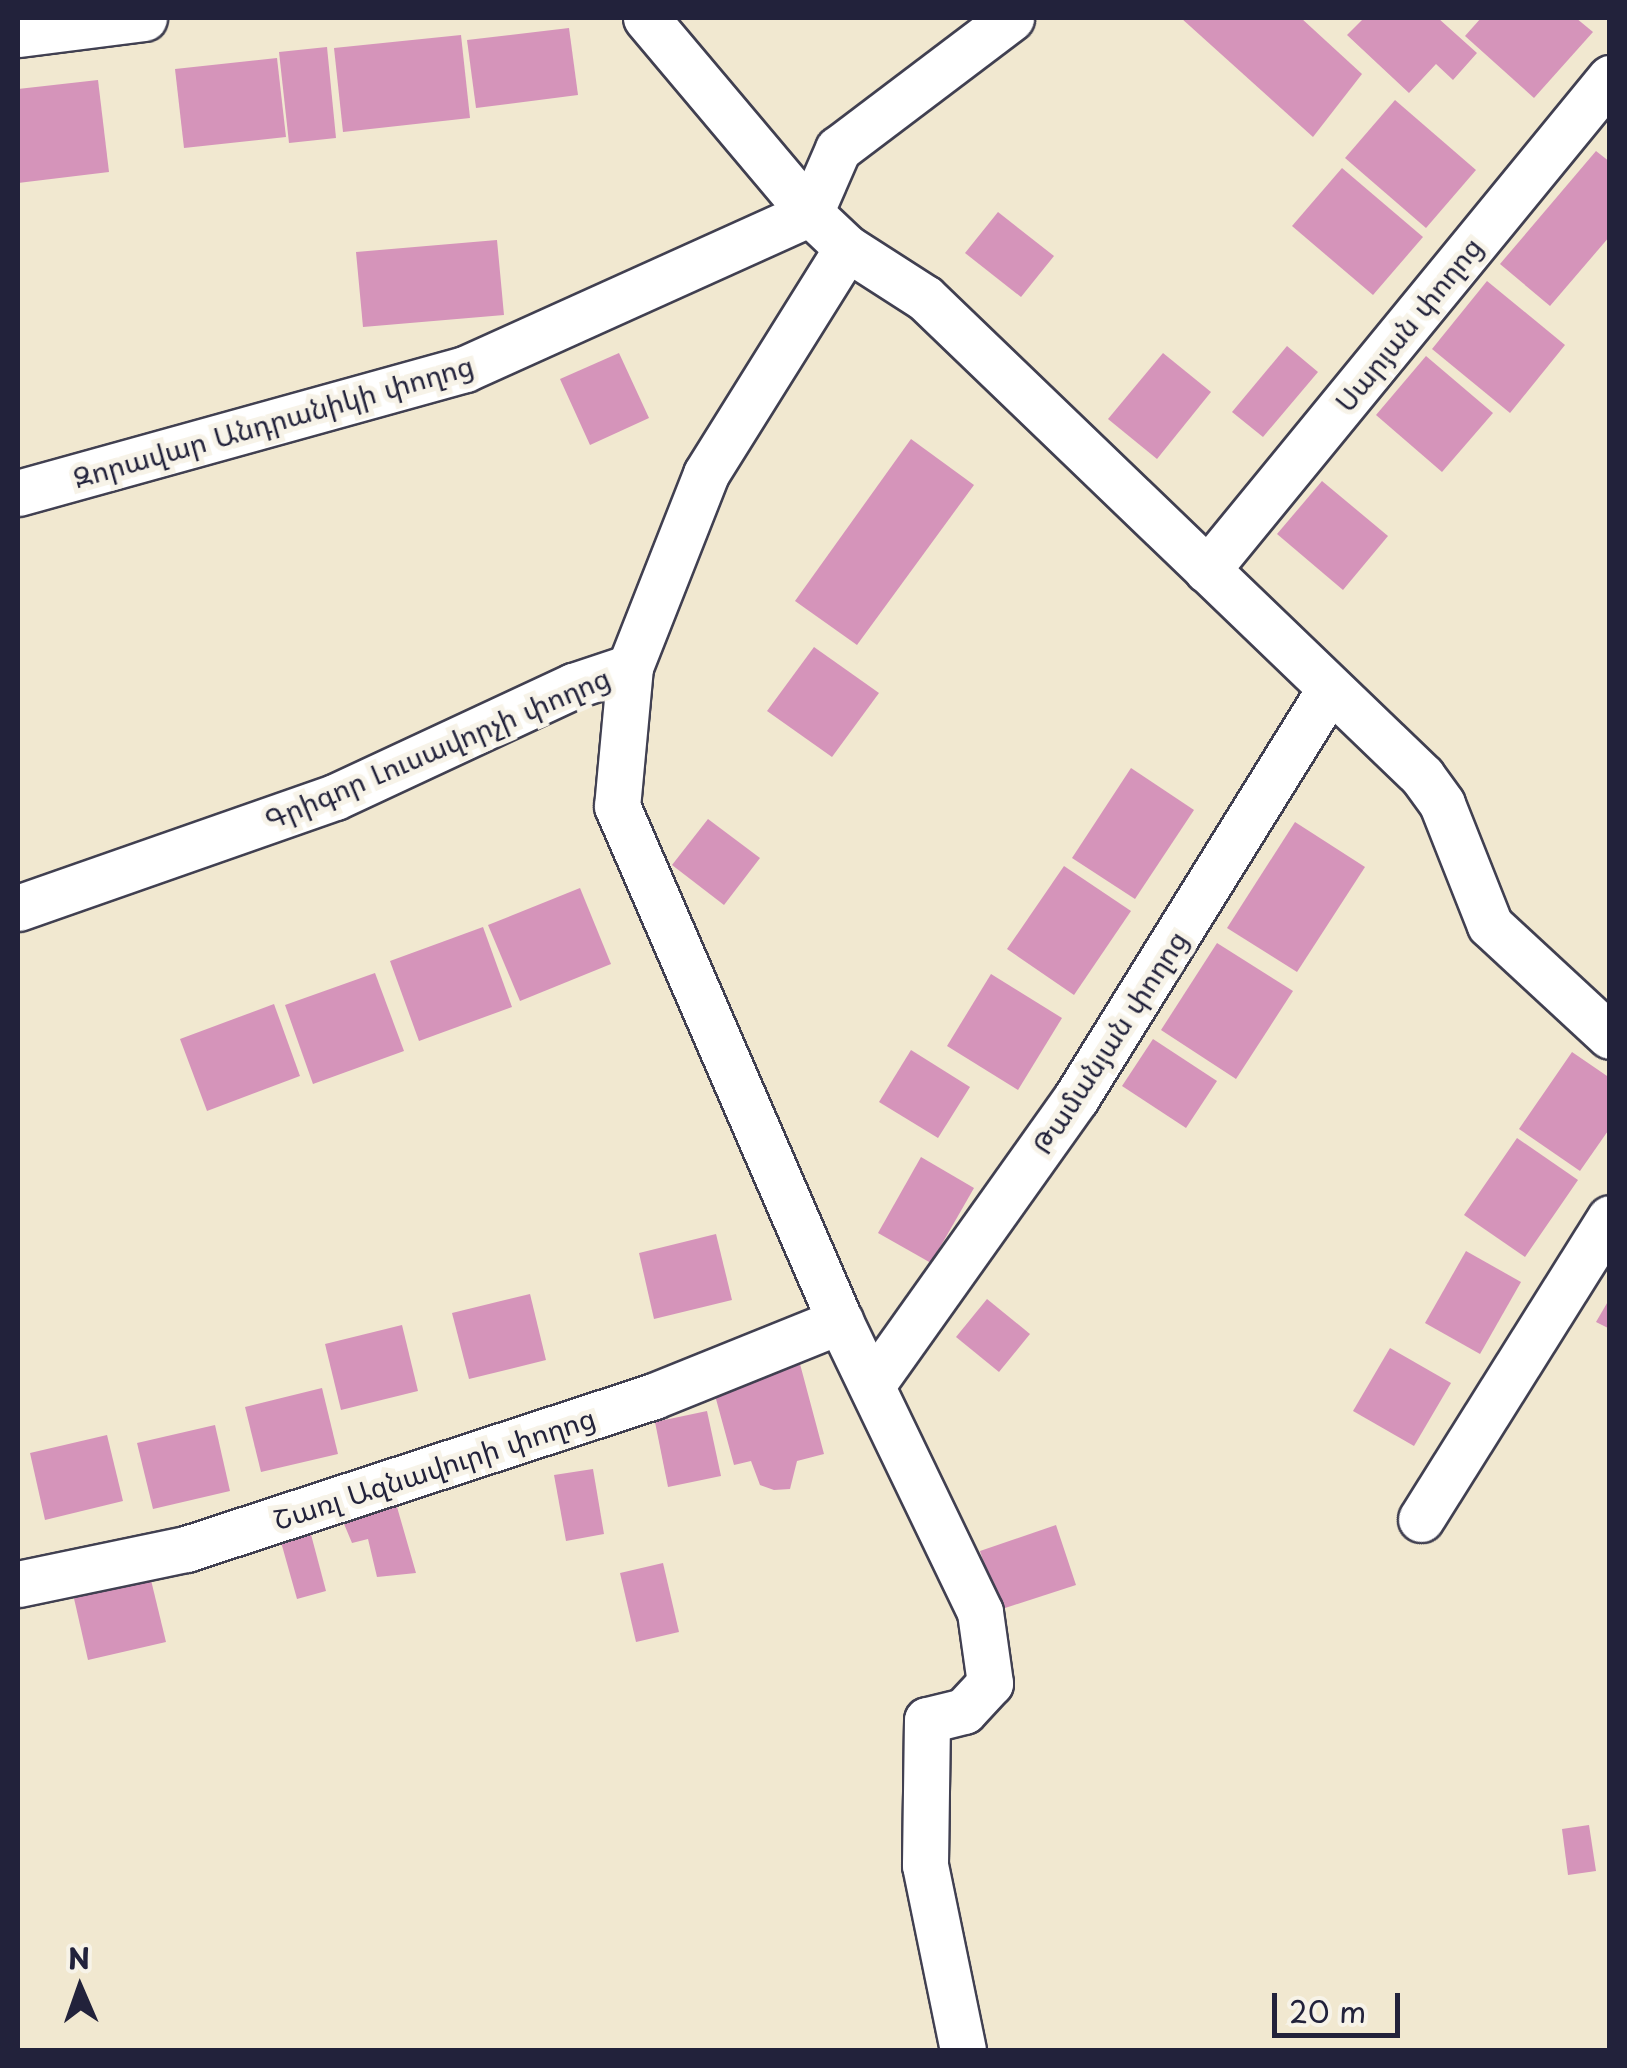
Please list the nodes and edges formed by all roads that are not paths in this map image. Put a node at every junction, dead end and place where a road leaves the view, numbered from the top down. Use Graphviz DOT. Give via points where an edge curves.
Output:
graph roads {
  1 [pos="144,18"];
  2 [pos="646,18"];
  3 [pos="1011,18"];
  4 [pos="18,34"];
  5 [pos="1610,78"];
  6 [pos="810,214"];
  7 [pos="847,248"];
  8 [pos="18,493"];
  9 [pos="1208,570"];
  10 [pos="630,666"];
  11 [pos="1330,689"];
  12 [pos="18,908"];
  13 [pos="1610,1036"];
  14 [pos="1610,1218"];
  15 [pos="840,1321"];
  16 [pos="872,1385"];
  17 [pos="1421,1519"];
  18 [pos="18,1584"];
  19 [pos="963,2050"];
  1 -- 4 [label="street"];
  2 -- 6 [label="street"];
  3 -- 6 [label="street" via="838,148"];
  5 -- 9 [label="street, Սարյան փողոց"];
  6 -- 7 [label="street"];
  6 -- 8 [label="street, Զորավար Անդրանիկի փողոց" via="465,369"];
  7 -- 9 [label="street" via="925,298"];
  7 -- 10 [label="street" via="706,474"];
  9 -- 11 [label="street"];
  10 -- 12 [label="street, Գրիգոր Լուսավորչի փողոց" via="336,797"];
  10 -- 15 [label="street" via="617,806"];
  11 -- 13 [label="street" via="1432,790 1490,926"];
  11 -- 16 [label="street, Թամանյան փողոց" via="1076,1098"];
  14 -- 17 [label="street"];
  15 -- 16 [label="street"];
  15 -- 18 [label="street, Շառլ Ազնավուրի փողոց" via="654,1396 186,1549"];
  16 -- 19 [label="street" via="980,1612 990,1683 964,1710 927,1720 926,1865"];
}
